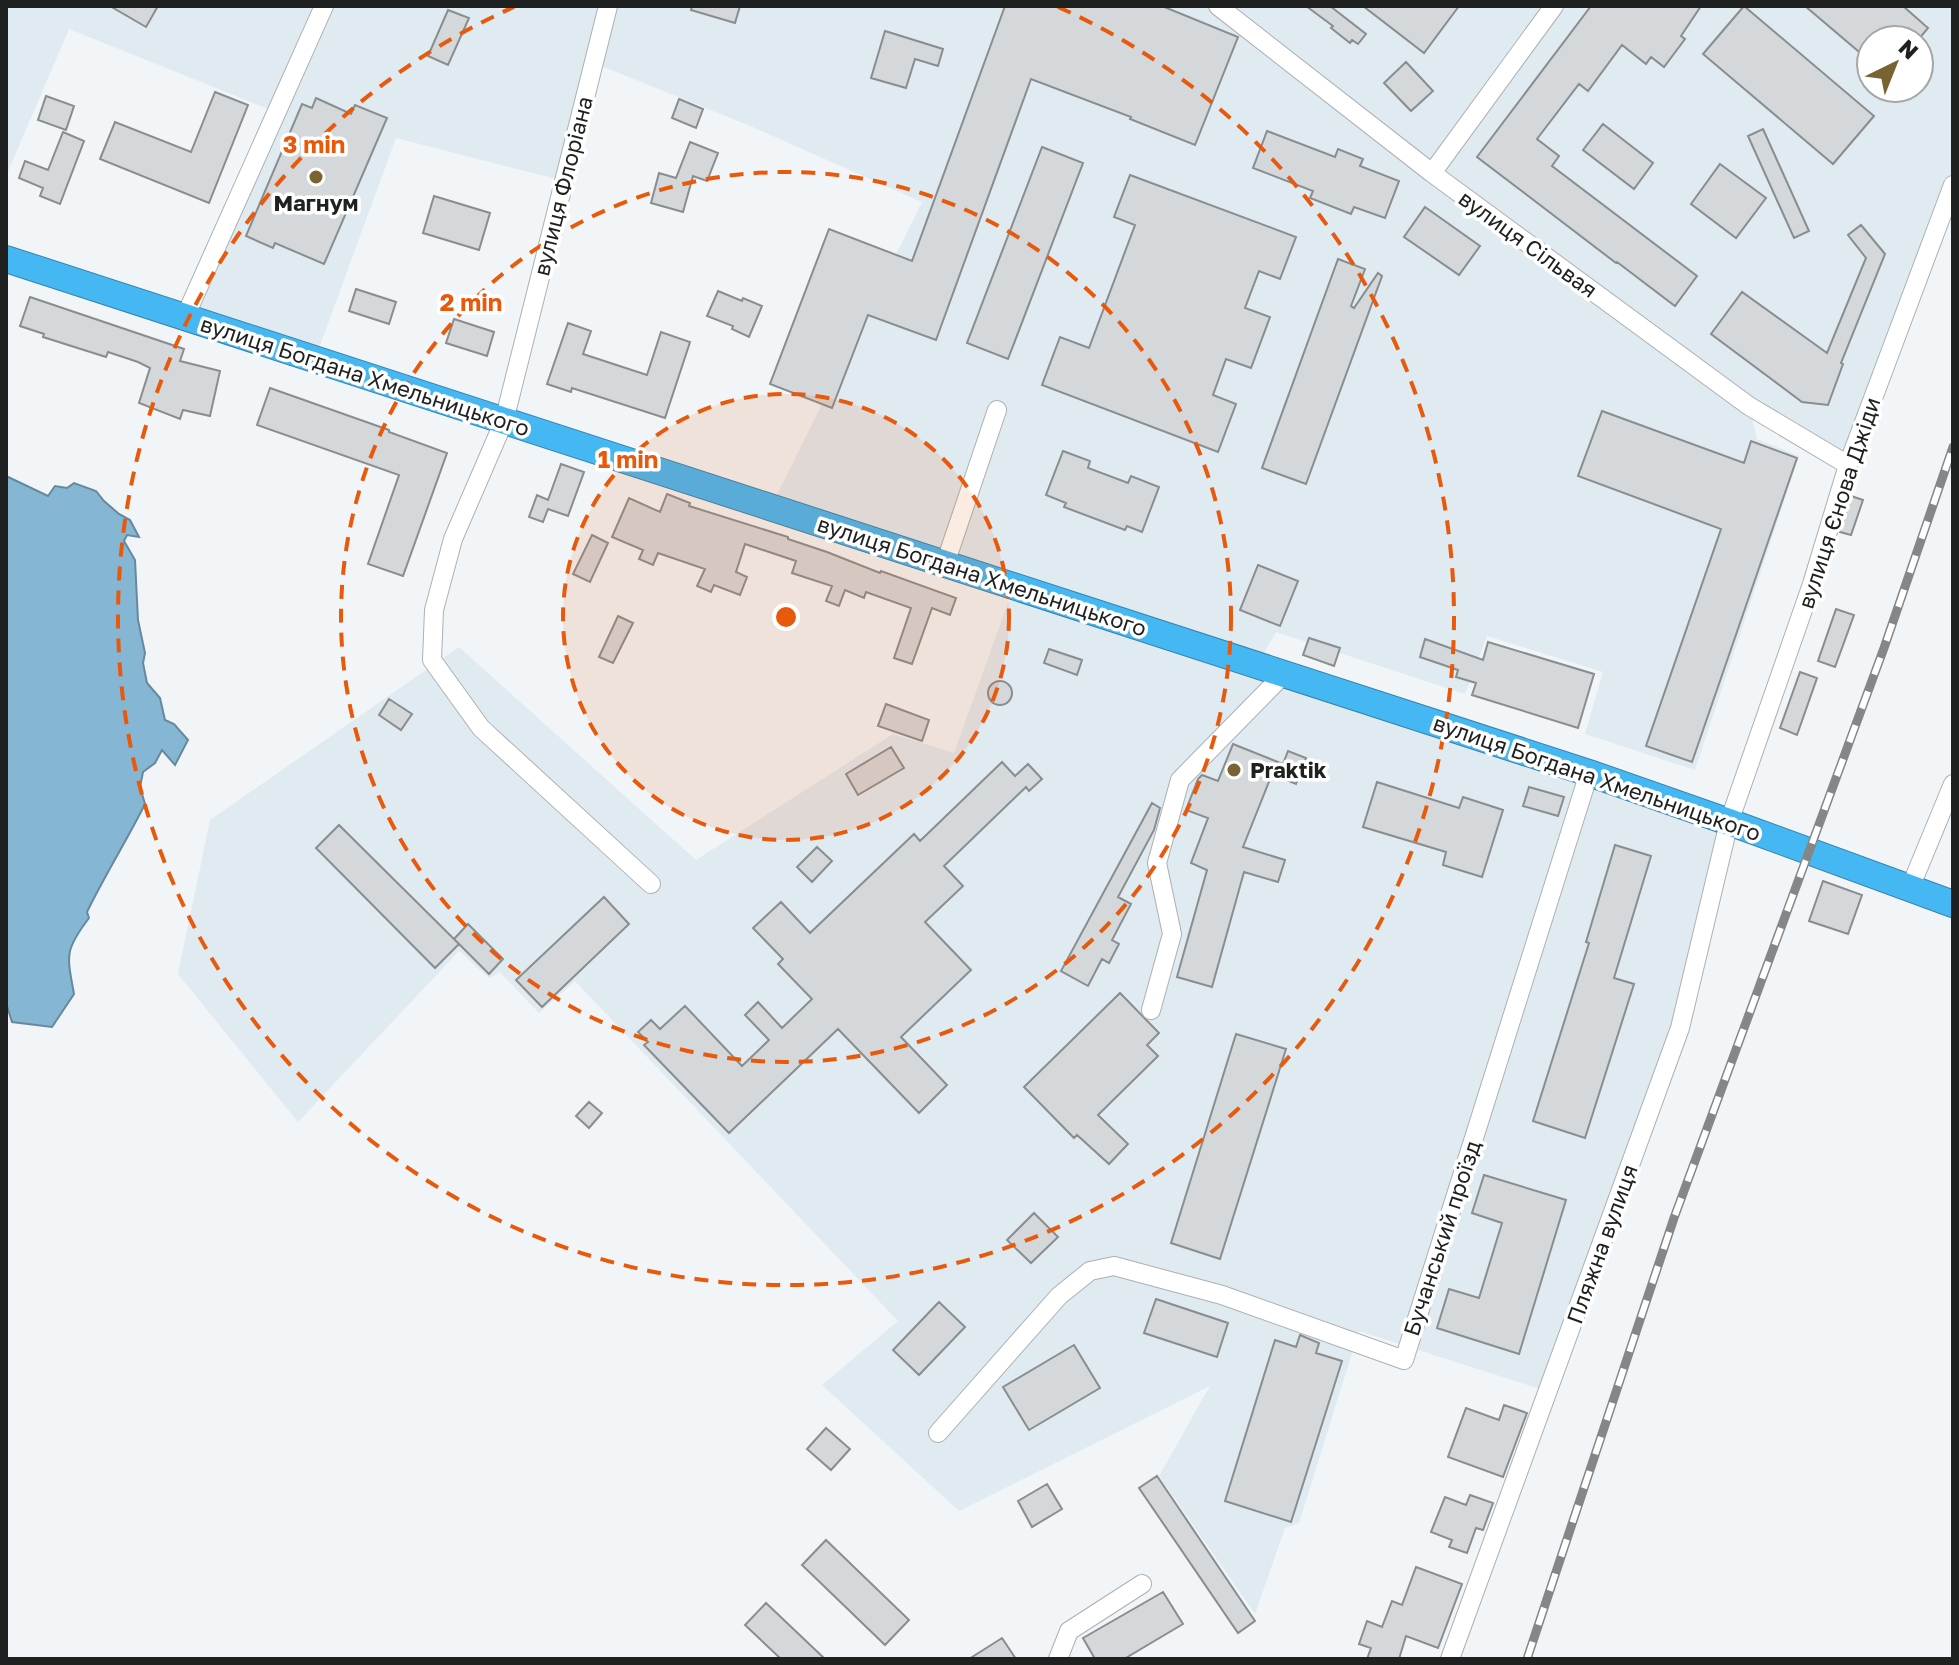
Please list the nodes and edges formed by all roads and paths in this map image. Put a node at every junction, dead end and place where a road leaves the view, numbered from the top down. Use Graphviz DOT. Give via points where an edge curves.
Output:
graph roads {
  1 [pos="324,6"];
  2 [pos="608,6"];
  3 [pos="1218,6"];
  4 [pos="1554,6"];
  5 [pos="1432,173"];
  6 [pos="1953,185"];
  7 [pos="6,259"];
  8 [pos="185,317"];
  9 [pos="997,410"];
  10 [pos="504,421"];
  11 [pos="1848,465"];
  12 [pos="945,564"];
  13 [pos="1284,674"];
  14 [pos="1589,773"];
  15 [pos="1953,784"];
  16 [pos="1729,822"];
  17 [pos="651,884"];
  18 [pos="1910,888"];
  19 [pos="1953,904"];
  20 [pos="1151,1010"];
  21 [pos="938,1433"];
  22 [pos="1142,1584"];
  23 [pos="1058,1659"];
  24 [pos="1450,1659"];
  1 -- 8 [label="street"];
  2 -- 10 [label="street, вулиця Флоріана"];
  3 -- 5 [label="street, вулиця Сільвая"];
  4 -- 5 [label="street"];
  5 -- 11 [label="street, вулиця Сільвая" via="1749,406"];
  6 -- 11 [label="street, вулиця Єнова Джіди"];
  7 -- 8 [label="highway, вулиця Богдана Хмельницького"];
  8 -- 10 [label="highway, вулиця Богдана Хмельницького"];
  9 -- 12 [label="street"];
  10 -- 12 [label="highway, вулиця Богдана Хмельницького"];
  10 -- 17 [label="street, вулиця Флоріана" via="453,539 434,610 432,660 481,728"];
  11 -- 16 [label="street, вулиця Єнова Джіди"];
  12 -- 13 [label="highway, вулиця Богдана Хмельницького"];
  13 -- 14 [label="highway, вулиця Богдана Хмельницького"];
  13 -- 20 [label="street" via="1180,780 1157,863 1172,934"];
  14 -- 16 [label="highway, вулиця Богдана Хмельницького"];
  14 -- 21 [label="street, Бучанський проїзд" via="1404,1360 1222,1295 1114,1266 1090,1271 1059,1296"];
  15 -- 18 [label="street"];
  16 -- 18 [label="highway, вулиця Богдана Хмельницького"];
  16 -- 24 [label="street, Пляжна вулиця" via="1680,1028"];
  18 -- 19 [label="highway, вулиця Богдана Хмельницького"];
  22 -- 23 [label="street" via="1069,1631"];
}
